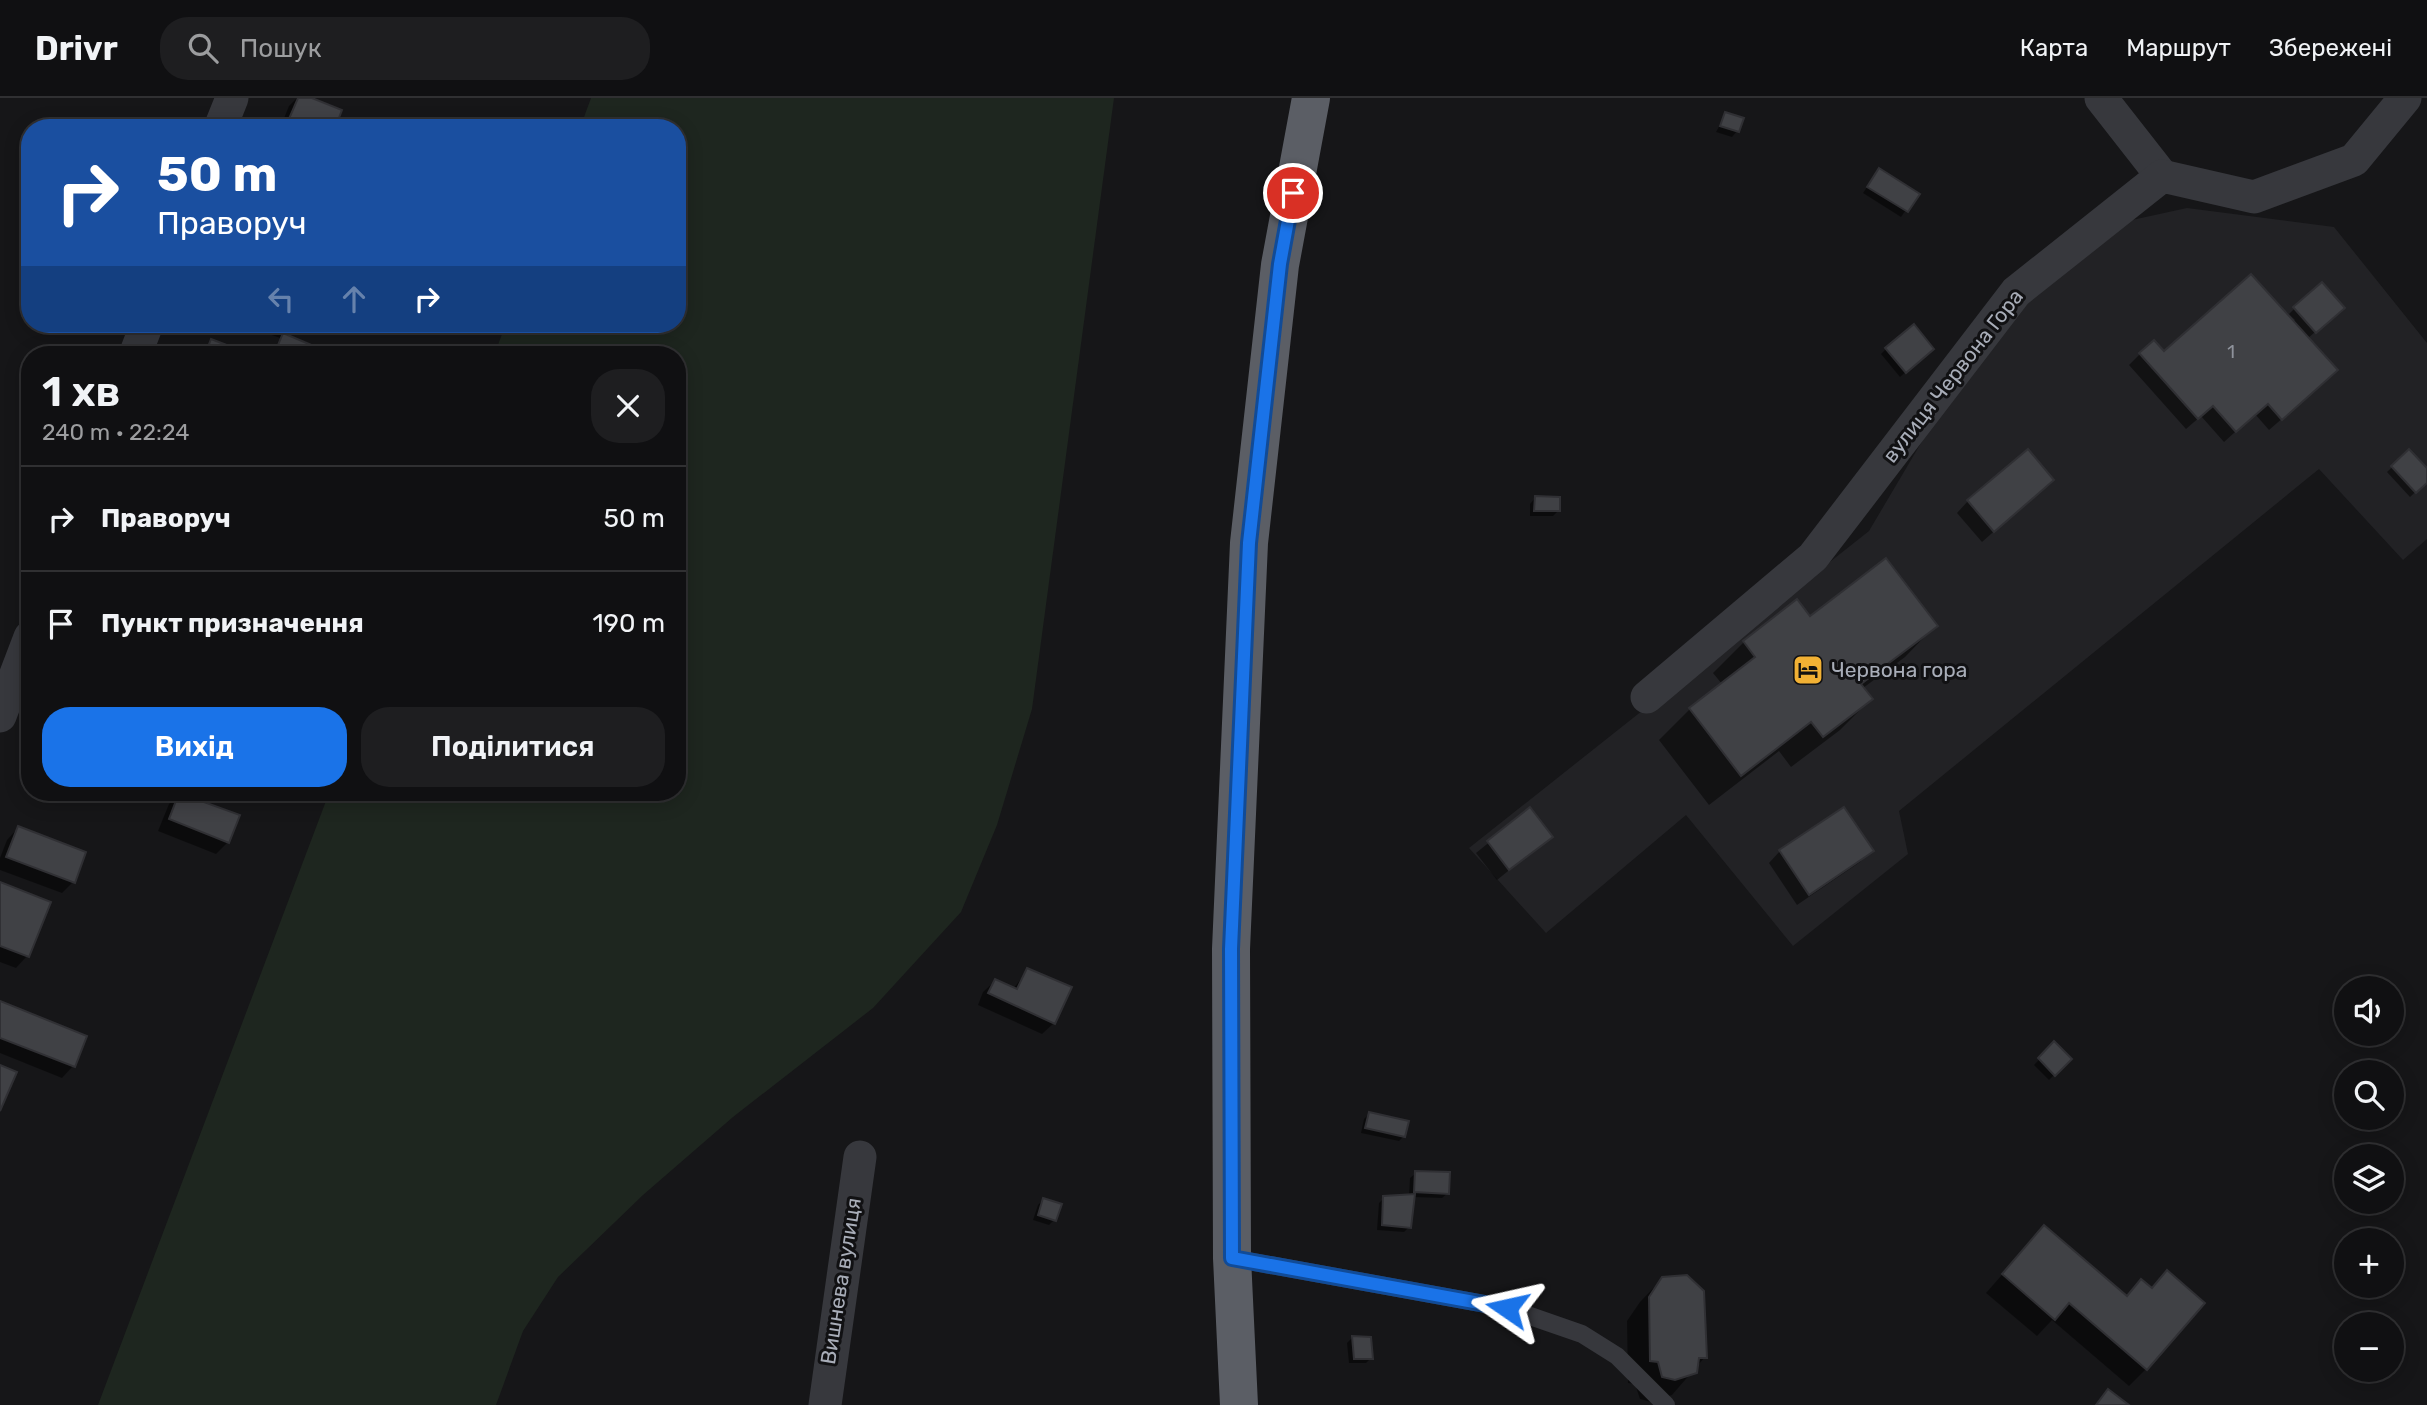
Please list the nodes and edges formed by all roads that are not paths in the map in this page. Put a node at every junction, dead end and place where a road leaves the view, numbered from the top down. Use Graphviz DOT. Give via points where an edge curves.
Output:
graph roads {
  1 [pos="232,98"];
  2 [pos="1311,98"];
  3 [pos="2101,98"];
  4 [pos="2405,98"];
  5 [pos="224,119"];
  6 [pos="2162,176"];
  7 [pos="21,660"];
  8 [pos="1647,697"];
  9 [pos="0,716"];
  10 [pos="860,1157"];
  11 [pos="1232,1258"];
  12 [pos="825,1405"];
  13 [pos="1239,1405"];
  14 [pos="1665,1405"];
  1 -- 5 [label="street"];
  2 -- 11 [label="highway" via="1280,264 1249,543 1231,949"];
  3 -- 6 [label="street"];
  4 -- 6 [label="street" via="2354,160 2254,197"];
  6 -- 8 [label="street, вулиця Червона Гора" via="2016,292 1813,557"];
  7 -- 9 [label="street"];
  10 -- 12 [label="street, Вишнева вулиця"];
  11 -- 13 [label="highway"];
  11 -- 14 [label="lane" via="1507,1308 1582,1334 1617,1356"];
}
